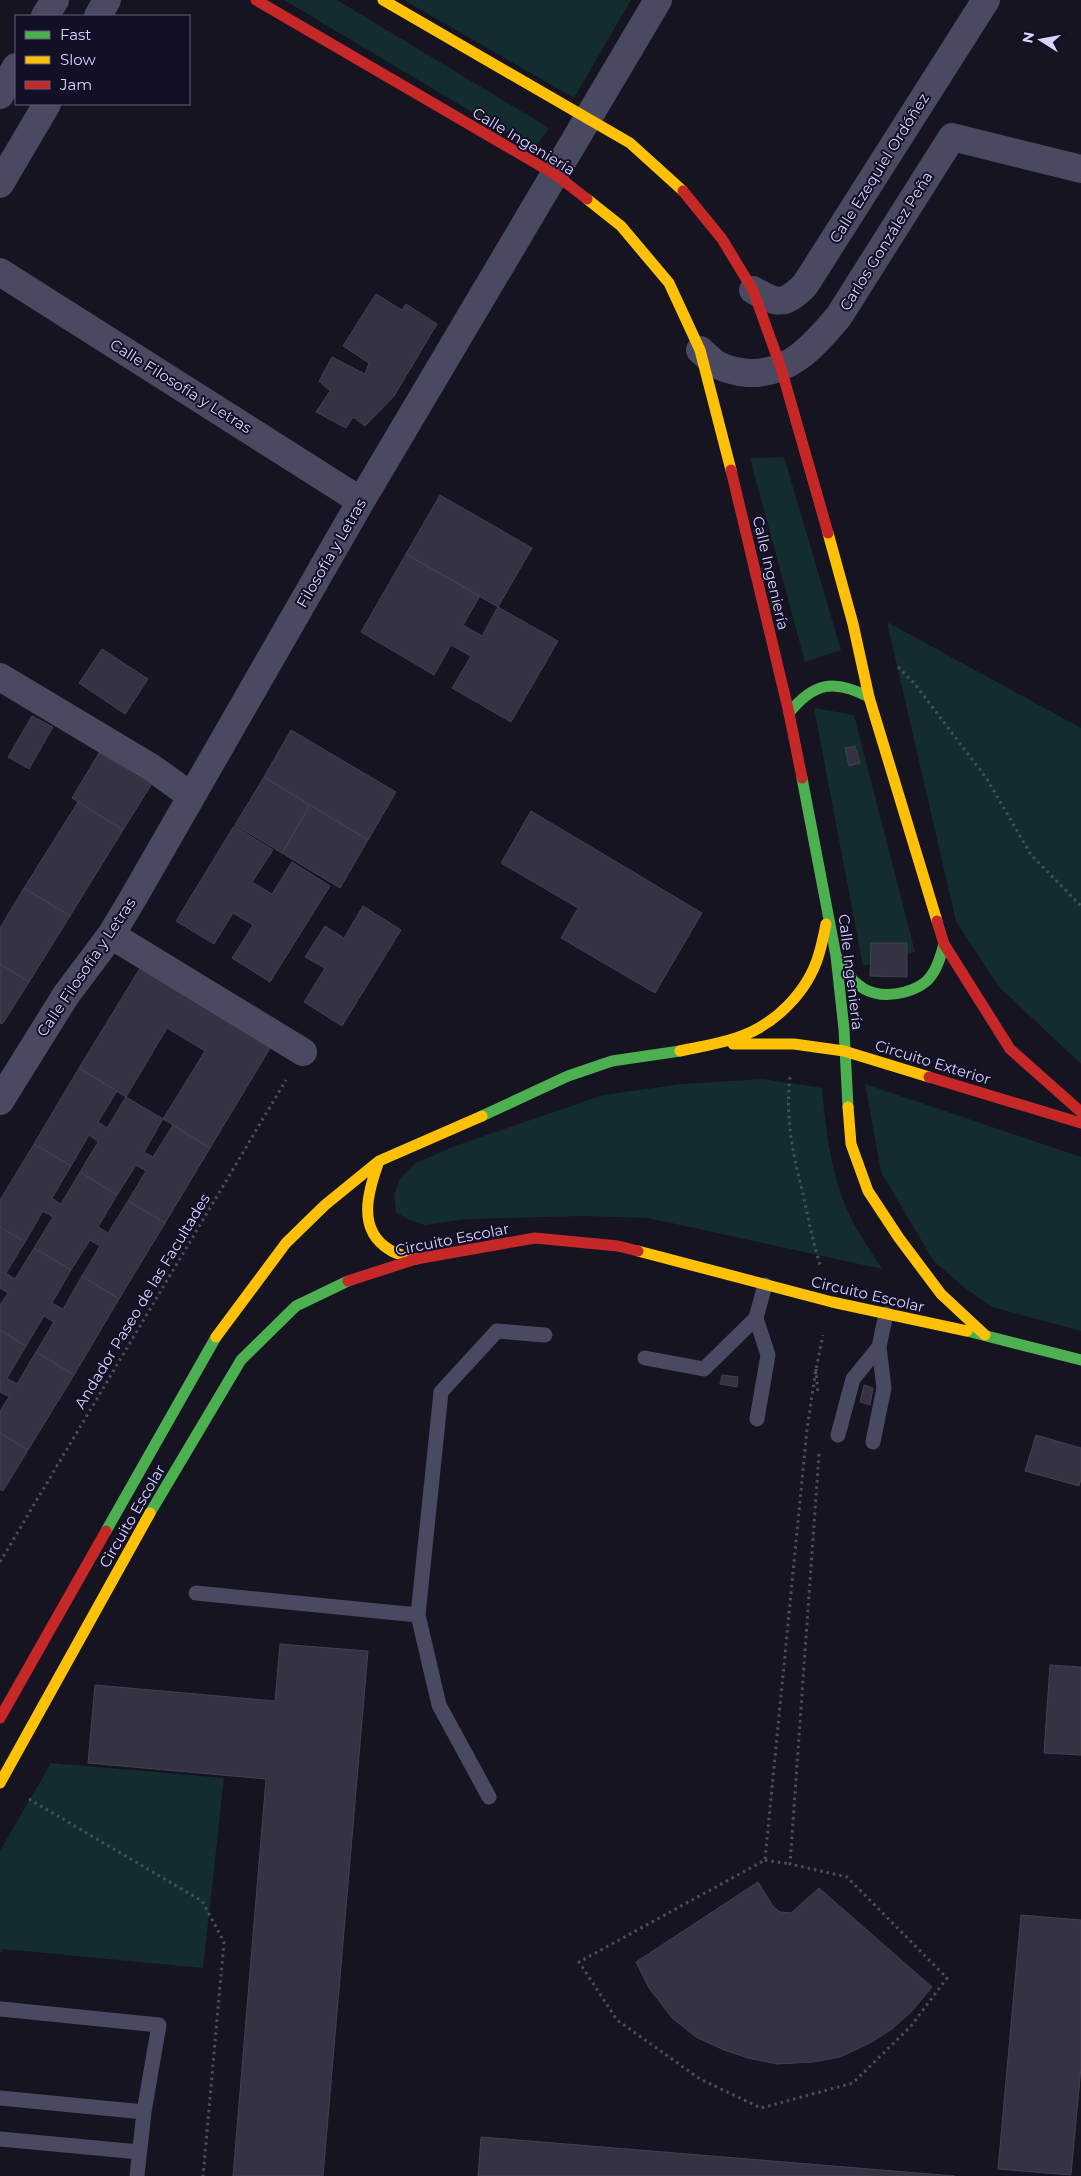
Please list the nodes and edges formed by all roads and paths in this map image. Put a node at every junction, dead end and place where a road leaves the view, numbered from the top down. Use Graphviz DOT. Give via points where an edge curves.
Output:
graph roads {
  1 [pos="55,0"];
  2 [pos="107,0"];
  3 [pos="256,0"];
  4 [pos="383,0"];
  5 [pos="658,0"];
  6 [pos="986,0"];
  7 [pos="46,15"];
  8 [pos="99,15"];
  9 [pos="15,69"];
  10 [pos="0,95"];
  11 [pos="46,105"];
  12 [pos="588,118"];
  13 [pos="1081,169"];
  14 [pos="556,175"];
  15 [pos="0,184"];
  16 [pos="0,272"];
  17 [pos="752,290"];
  18 [pos="700,350"];
  19 [pos="781,368"];
  20 [pos="361,501"];
  21 [pos="893,663"];
  22 [pos="0,677"];
  23 [pos="869,697"];
  24 [pos="789,713"];
  25 [pos="191,796"];
  26 [pos="827,905"];
  27 [pos="1081,906"];
  28 [pos="111,935"];
  29 [pos="944,944"];
  30 [pos="836,956"];
  31 [pos="714,1044"];
  32 [pos="794,1044"];
  33 [pos="844,1051"];
  34 [pos="303,1052"];
  35 [pos="3,1089"];
  36 [pos="1081,1112"];
  37 [pos="1081,1124"];
  38 [pos="379,1160"];
  39 [pos="416,1259"];
  40 [pos="766,1285"];
  41 [pos="832,1302"];
  42 [pos="886,1314"];
  43 [pos="756,1318"];
  44 [pos="545,1335"];
  45 [pos="985,1335"];
  46 [pos="879,1347"];
  47 [pos="645,1358"];
  48 [pos="1081,1360"];
  49 [pos="816,1369"];
  50 [pos="819,1405"];
  51 [pos="757,1419"];
  52 [pos="838,1435"];
  53 [pos="872,1442"];
  54 [pos="820,1451"];
  55 [pos="0,1562"];
  56 [pos="196,1593"];
  57 [pos="418,1615"];
  58 [pos="0,1718"];
  59 [pos="0,1783"];
  60 [pos="21,1794"];
  61 [pos="489,1797"];
  62 [pos="765,1860"];
  63 [pos="790,1864"];
  64 [pos="1,2010"];
  65 [pos="0,2098"];
  66 [pos="144,2112"];
  67 [pos="0,2139"];
  68 [pos="139,2152"];
  69 [pos="137,2176"];
  70 [pos="203,2176"];
  1 -- 7 [label="street"];
  2 -- 8 [label="street"];
  3 -- 14 [label="street, Calle Ingeniería"];
  4 -- 12 [label="street"];
  5 -- 12 [label="street, Filosofía y Letras"];
  6 -- 17 [label="street, Calle Ezequiel Ordóñez" via="805,285 792,298 782,301 772,301"];
  9 -- 10 [label="street"];
  11 -- 15 [label="street"];
  12 -- 14 [label="street, Filosofía y Letras"];
  12 -- 17 [label="street" via="630,143 681,188 722,239"];
  13 -- 19 [label="street, Carlos González Peña" via="952,136 839,316 812,347"];
  14 -- 18 [label="street, Calle Ingeniería" via="621,226 669,283"];
  14 -- 20 [label="street, Filosofía y Letras"];
  16 -- 20 [label="street, Calle Filosofía y Letras"];
  17 -- 19 [label="street"];
  18 -- 19 [label="street, Carlos González Peña" via="718,365 737,372 758,373"];
  18 -- 24 [label="street, Calle Ingeniería"];
  19 -- 23 [label="street" via="853,624"];
  20 -- 25 [label="street, Filosofía y Letras"];
  21 -- 27 [label="path" via="914,683 987,779 1031,854"];
  22 -- 25 [label="street" via="152,768"];
  23 -- 24 [label="street" via="840,685 825,686 810,691"];
  23 -- 29 [label="street"];
  24 -- 26 [label="street, Calle Ingeniería"];
  25 -- 28 [label="street, Calle Filosofía y Letras"];
  26 -- 30 [label="street, Calle Ingeniería"];
  26 -- 31 [label="street" via="819,955 809,978 794,999 758,1028"];
  28 -- 34 [label="street"];
  28 -- 35 [label="street, Calle Filosofía y Letras"];
  29 -- 30 [label="street" via="933,974 918,988 896,996 877,995 857,986 845,974"];
  29 -- 36 [label="street" via="1010,1049"];
  30 -- 33 [label="street, Calle Ingeniería"];
  31 -- 32 [label="street, Circuito Exterior"];
  31 -- 38 [label="street, Circuito Escolar" via="612,1061 568,1076"];
  32 -- 33 [label="street, Circuito Exterior"];
  32 -- 41 [label="path" via="787,1101 791,1142 813,1241"];
  33 -- 37 [label="street, Circuito Exterior"];
  33 -- 45 [label="street, Calle Ingeniería" via="851,1144 868,1191 941,1294"];
  34 -- 55 [label="path, Andador Paseo de las Facultades"];
  38 -- 39 [label="street" via="368,1193 366,1211 372,1233 388,1250"];
  38 -- 58 [label="street, Circuito Escolar" via="286,1243 215,1338"];
  39 -- 40 [label="street, Circuito Escolar" via="535,1238 618,1246"];
  39 -- 59 [label="street, Circuito Escolar" via="357,1277 296,1306 241,1360 142,1527"];
  40 -- 41 [label="street, Circuito Escolar"];
  40 -- 43 [label="lane"];
  41 -- 42 [label="street, Circuito Escolar"];
  41 -- 49 [label="path"];
  42 -- 45 [label="street, Circuito Escolar"];
  42 -- 46 [label="lane"];
  43 -- 47 [label="lane" via="704,1369"];
  43 -- 51 [label="lane" via="768,1355"];
  44 -- 57 [label="lane" via="497,1331 441,1392"];
  45 -- 48 [label="street, Circuito Escolar"];
  46 -- 52 [label="lane" via="852,1379"];
  46 -- 53 [label="lane" via="884,1388"];
  49 -- 50 [label="path"];
  49 -- 62 [label="path" via="807,1429"];
  54 -- 63 [label="path"];
  56 -- 57 [label="lane"];
  57 -- 61 [label="lane" via="440,1705"];
  60 -- 70 [label="path" via="202,1901 224,1942"];
  62 -- 63 [label="path"];
  62 -- 63 [label="path" via="580,1962 617,2020 700,2079 761,2108 853,2083 911,2026 947,1978 847,1877"];
  64 -- 66 [label="lane" via="159,2025"];
  65 -- 66 [label="lane"];
  66 -- 68 [label="lane"];
  67 -- 68 [label="lane"];
  68 -- 69 [label="lane"];
}
